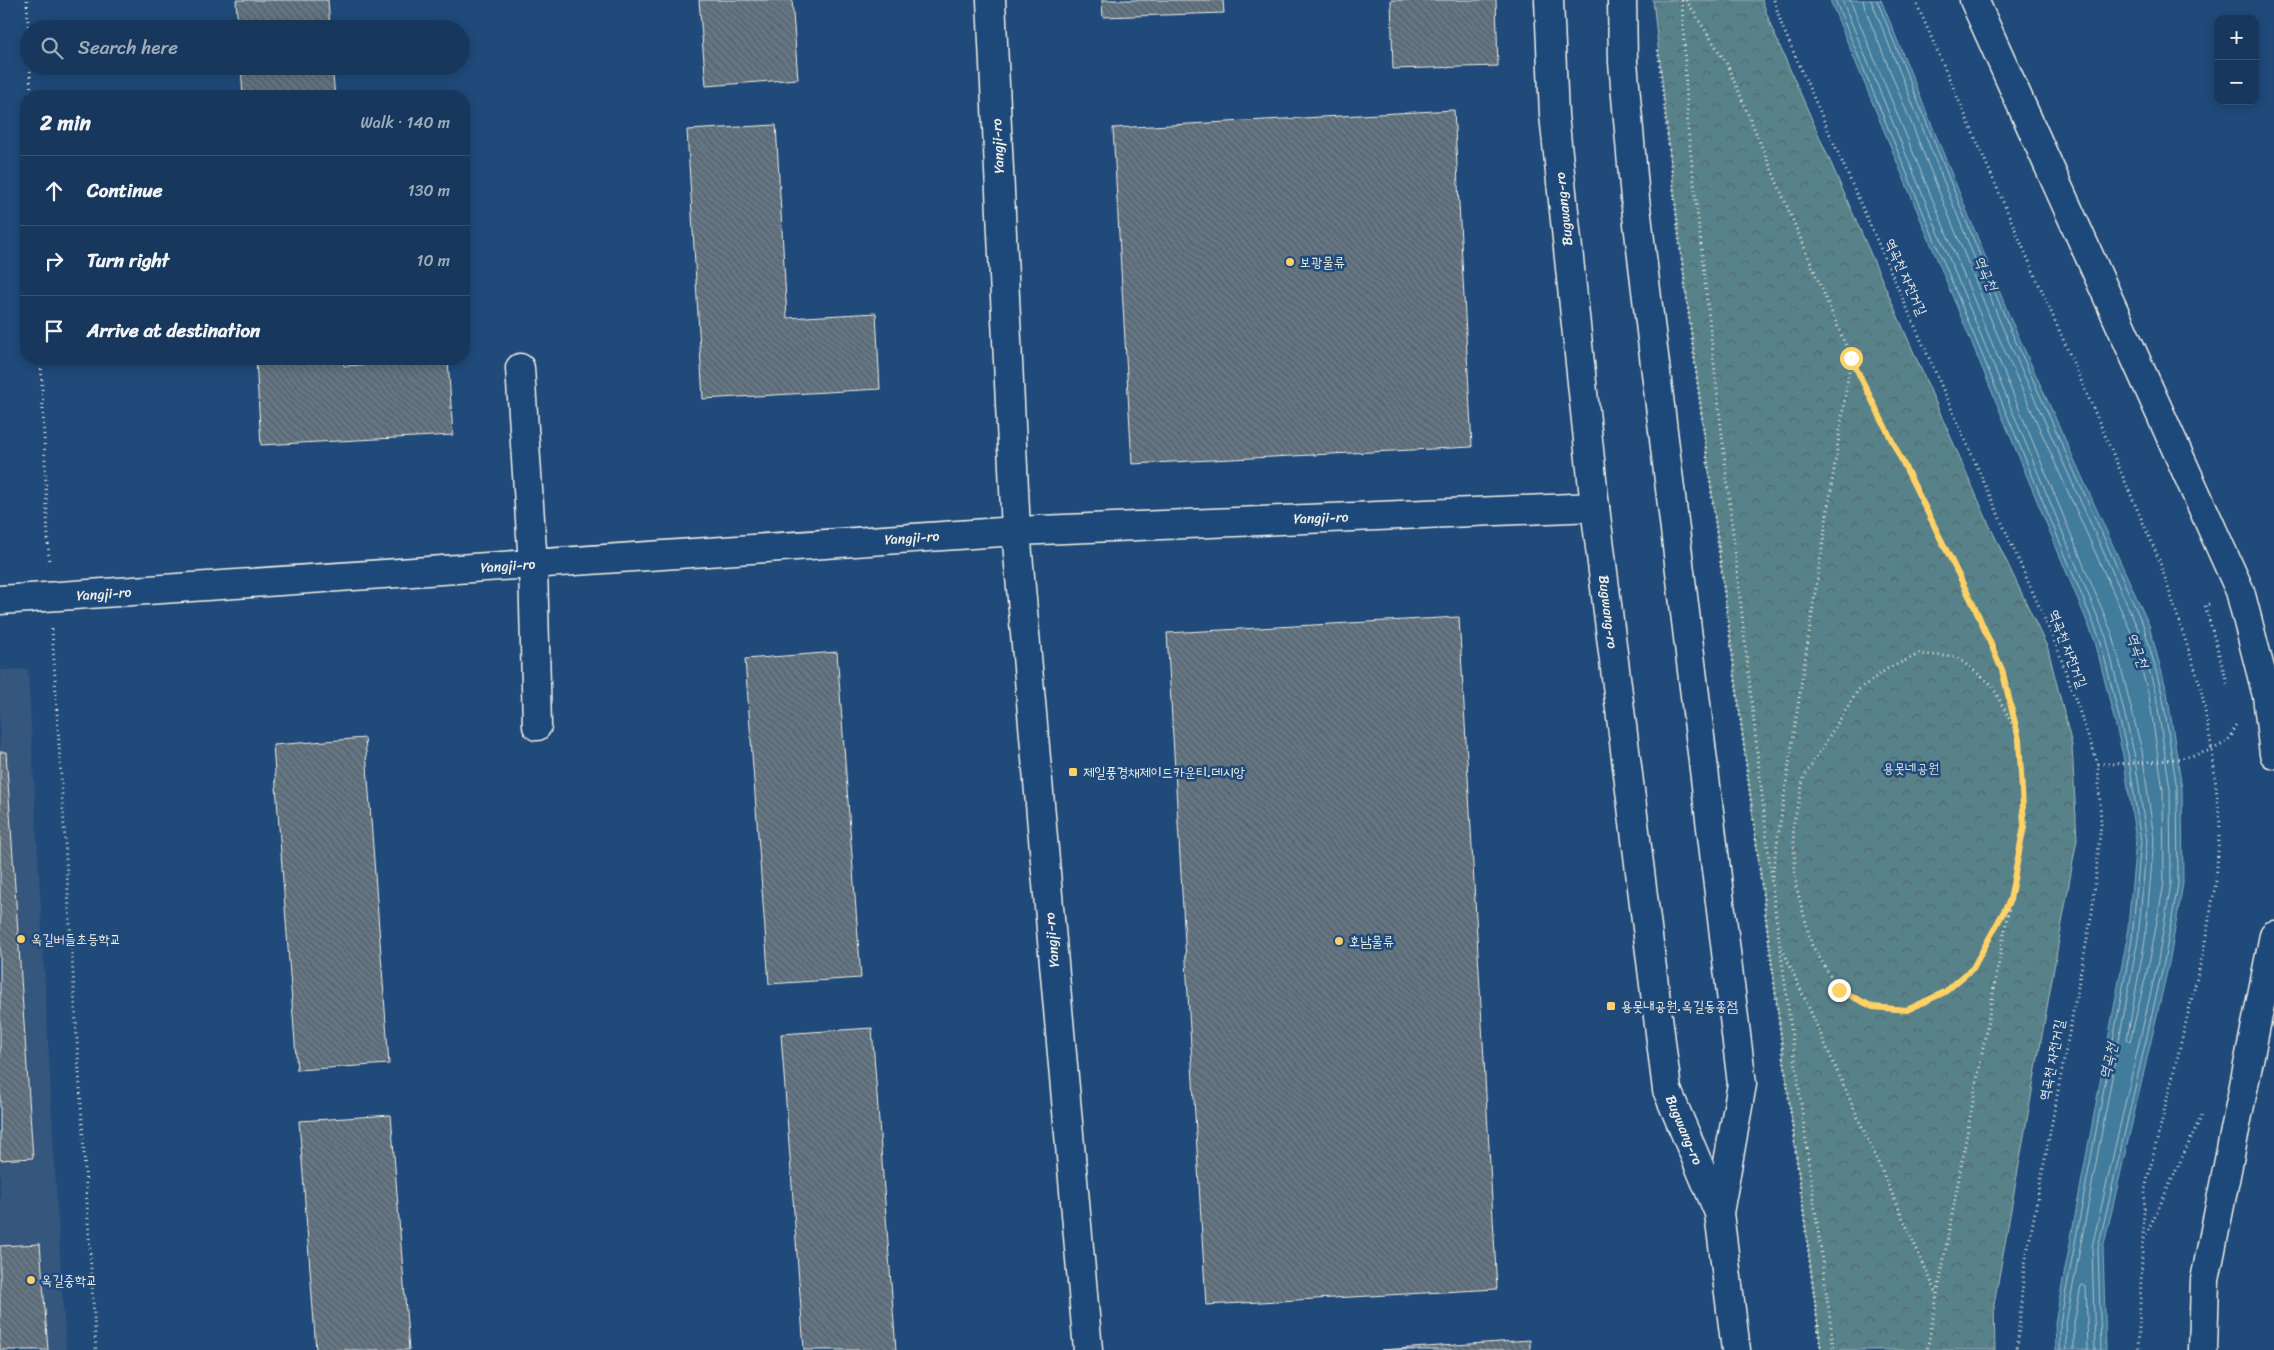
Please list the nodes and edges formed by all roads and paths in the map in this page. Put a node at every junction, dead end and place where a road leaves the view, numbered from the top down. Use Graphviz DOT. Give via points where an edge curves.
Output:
graph roads {
  1 [pos="27,0"];
  2 [pos="991,0"];
  3 [pos="1549,0"];
  4 [pos="1622,0"];
  5 [pos="1682,0"];
  6 [pos="1686,0"];
  7 [pos="1774,0"];
  8 [pos="1915,0"];
  9 [pos="1974,0"];
  10 [pos="28,20"];
  11 [pos="1657,40"];
  12 [pos="30,75"];
  13 [pos="31,90"];
  14 [pos="1851,358"];
  15 [pos="41,365"];
  16 [pos="520,368"];
  17 [pos="1595,507"];
  18 [pos="1016,531"];
  19 [pos="533,565"];
  20 [pos="50,598"];
  21 [pos="0,600"];
  22 [pos="537,726"];
  23 [pos="2019,739"];
  24 [pos="2212,750"];
  25 [pos="2274,754"];
  26 [pos="2098,764"];
  27 [pos="1772,880"];
  28 [pos="2010,900"];
  29 [pos="2274,935"];
  30 [pos="1780,944"];
  31 [pos="1719,1213"];
  32 [pos="1936,1292"];
  33 [pos="96,1350"];
  34 [pos="1088,1350"];
  35 [pos="1736,1350"];
  36 [pos="1821,1350"];
  37 [pos="1834,1350"];
  38 [pos="1928,1350"];
  39 [pos="2017,1350"];
  40 [pos="2138,1350"];
  41 [pos="2203,1350"];
  1 -- 10 [label="path"];
  2 -- 18 [label="street, Yangji-ro"];
  3 -- 17 [label="street, Bugwang-ro" via="1554,115"];
  4 -- 31 [label="street, Bugwang-ro" via="1623,62 1635,199 1742,1084"];
  5 -- 27 [label="path" via="1688,129"];
  6 -- 14 [label="path" via="1727,64"];
  7 -- 26 [label="path, 역곡천 자전거길" via="1786,35 2057,647"];
  8 -- 24 [label="path" via="2158,557 2201,688"];
  9 -- 25 [label="street" via="2240,591 2267,696"];
  11 -- 36 [label="path" via="1679,238"];
  12 -- 13 [label="path"];
  14 -- 23 [label="path" via="1976,610 2002,670"];
  14 -- 27 [label="path"];
  15 -- 20 [label="path"];
  16 -- 19 [label="street"];
  17 -- 18 [label="street, Yangji-ro"];
  17 -- 31 [label="street, Bugwang-ro" via="1667,1090"];
  18 -- 19 [label="street, Yangji-ro"];
  18 -- 34 [label="street, Yangji-ro"];
  19 -- 20 [label="street, Yangji-ro"];
  19 -- 22 [label="street"];
  20 -- 21 [label="street, Yangji-ro"];
  20 -- 33 [label="path"];
  23 -- 28 [label="path" via="2024,826"];
  23 -- 28 [label="path" via="1992,685 1957,657 1919,654 1887,669 1858,690 1804,777 1793,826 1796,886 1812,945 1839,990 1873,1007 1907,1010 1945,992 1973,968"];
  24 -- 26 [label="path" via="2156,763"];
  24 -- 40 [label="path" via="2220,823 2216,880 2203,953 2145,1189"];
  26 -- 39 [label="path, 역곡천 자전거길" via="2101,824 2092,913 2024,1269"];
  27 -- 30 [label="path"];
  28 -- 32 [label="path"];
  29 -- 41 [label="street" via="2205,1280"];
  30 -- 32 [label="path"];
  30 -- 37 [label="path"];
  31 -- 35 [label="street, Bugwang-ro"];
  32 -- 38 [label="path"];
}
